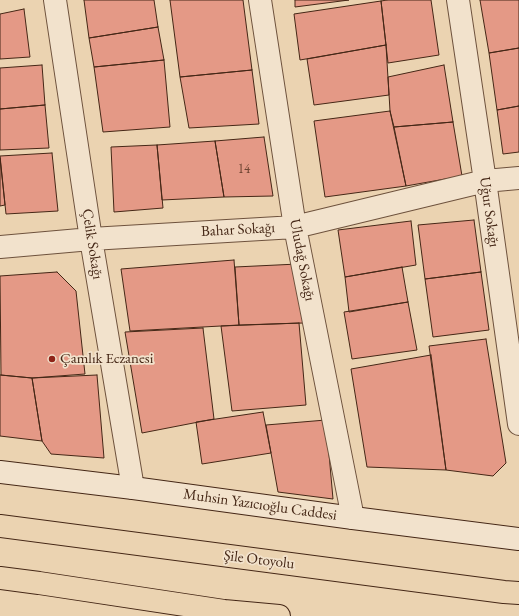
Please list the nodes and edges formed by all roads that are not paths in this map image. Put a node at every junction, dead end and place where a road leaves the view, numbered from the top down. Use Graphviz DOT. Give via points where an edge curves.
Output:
graph roads {
  1 [pos="55,0"];
  2 [pos="260,0"];
  3 [pos="458,0"];
  4 [pos="519,178"];
  5 [pos="485,181"];
  6 [pos="295,227"];
  7 [pos="91,239"];
  8 [pos="0,247"];
  9 [pos="519,424"];
  10 [pos="0,472"];
  11 [pos="133,488"];
  12 [pos="353,518"];
  13 [pos="0,526"];
  14 [pos="519,539"];
  15 [pos="0,578"];
  16 [pos="519,593"];
  17 [pos="224,611"];
  18 [pos="246,616"];
  19 [pos="279,616"];
  1 -- 7 [label="street, Çelik Sokağı"];
  2 -- 6 [label="street, Uludağ Sokağı"];
  3 -- 5 [label="street, Uğur Sokağı"];
  4 -- 5 [label="street, Bahar Sokağı"];
  5 -- 6 [label="street, Bahar Sokağı"];
  5 -- 9 [label="street, Uğur Sokağı"];
  6 -- 7 [label="street, Bahar Sokağı"];
  6 -- 12 [label="street, Uludağ Sokağı"];
  7 -- 8 [label="street, Bahar Sokağı"];
  7 -- 11 [label="street, Çelik Sokağı"];
  10 -- 11 [label="street, Muhsin Yazıcıoğlu Caddesi"];
  11 -- 12 [label="street, Muhsin Yazıcıoğlu Caddesi"];
  12 -- 14 [label="street, Muhsin Yazıcıoğlu Caddesi"];
  13 -- 16 [label="highway, Şile Otoyolu"];
  15 -- 17 [label="highway"];
  17 -- 18 [label="highway"];
  17 -- 19 [label="highway"];
}
